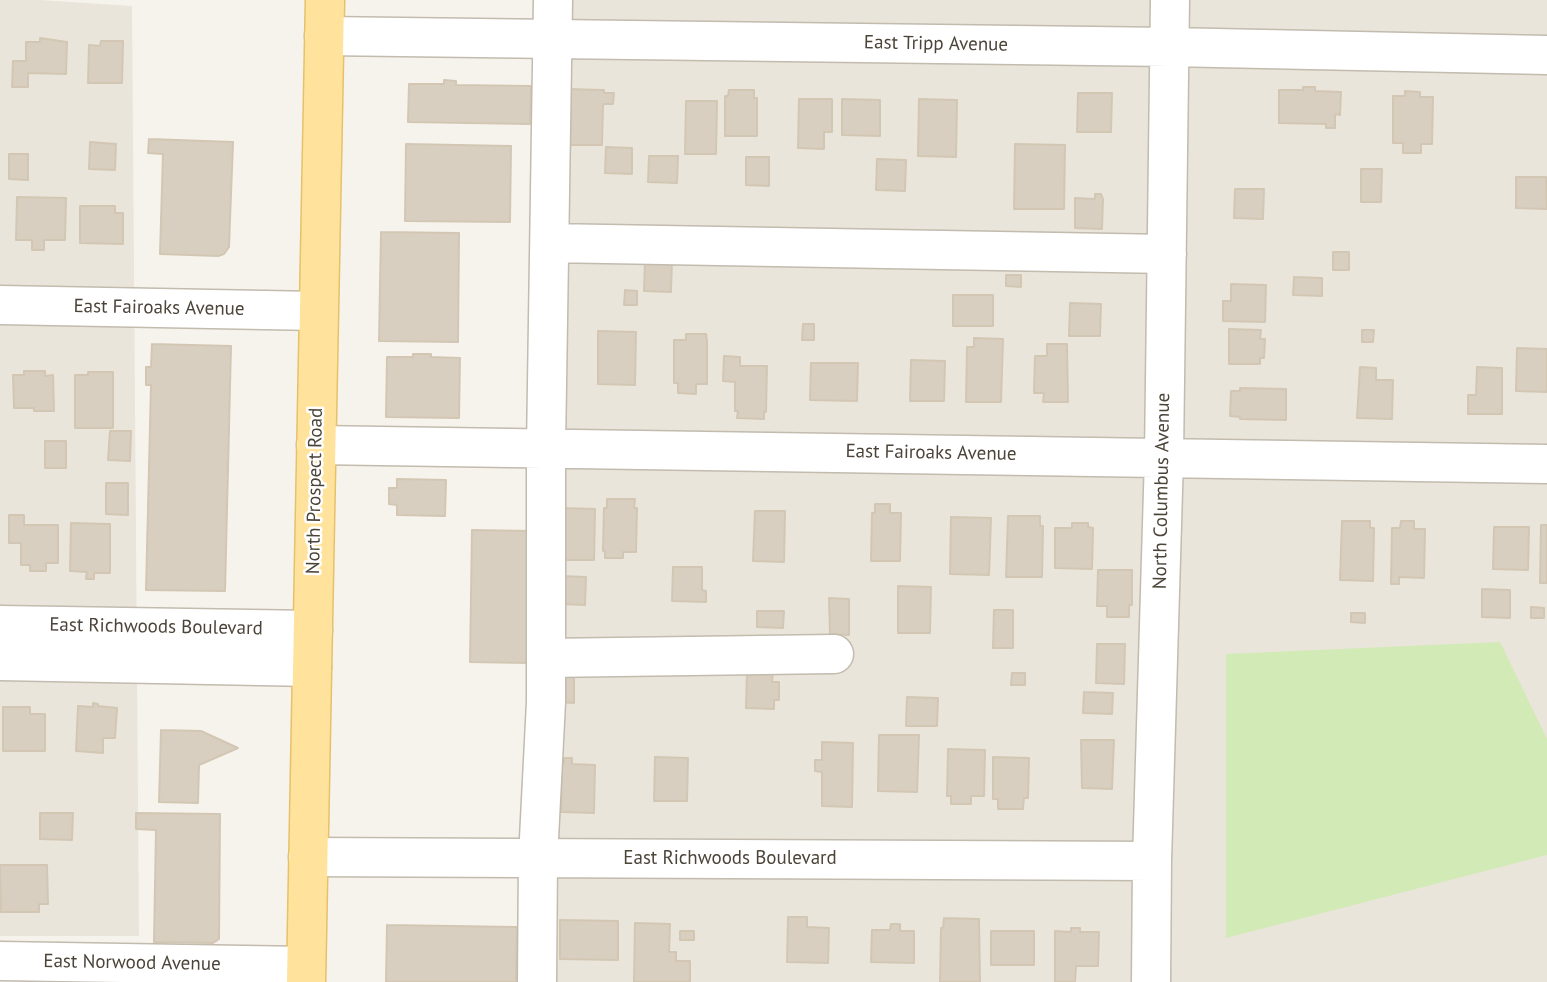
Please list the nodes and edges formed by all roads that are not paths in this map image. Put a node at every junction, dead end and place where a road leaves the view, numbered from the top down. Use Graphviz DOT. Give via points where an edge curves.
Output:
graph roads {
  1 [pos="554,0"];
  2 [pos="1170,0"];
  3 [pos="324,18"];
  4 [pos="553,40"];
  5 [pos="1169,47"];
  6 [pos="1547,55"];
  7 [pos="550,243"];
  8 [pos="1167,254"];
  9 [pos="0,304"];
  10 [pos="317,311"];
  11 [pos="316,444"];
  12 [pos="546,448"];
  13 [pos="1164,457"];
  14 [pos="1547,464"];
  15 [pos="0,625"];
  16 [pos="312,648"];
  17 [pos="834,654"];
  18 [pos="546,658"];
  19 [pos="0,661"];
  20 [pos="308,858"];
  21 [pos="538,858"];
  22 [pos="1152,861"];
  23 [pos="0,961"];
  24 [pos="306,974"];
  25 [pos="537,982"];
  26 [pos="1152,982"];
  1 -- 4 [label="street"];
  2 -- 5 [label="street, North Columbus Avenue"];
  3 -- 4 [label="street, East Tripp Avenue"];
  3 -- 10 [label="main road, North Prospect Road"];
  4 -- 5 [label="street, East Tripp Avenue"];
  4 -- 7 [label="street"];
  5 -- 6 [label="street, East Tripp Avenue"];
  5 -- 8 [label="street, North Columbus Avenue"];
  7 -- 8 [label="street"];
  7 -- 12 [label="street"];
  8 -- 13 [label="street, North Columbus Avenue"];
  9 -- 10 [label="street, East Fairoaks Avenue"];
  10 -- 11 [label="main road, North Prospect Road"];
  11 -- 12 [label="street, East Fairoaks Avenue"];
  11 -- 16 [label="main road, North Prospect Road"];
  12 -- 13 [label="street, East Fairoaks Avenue"];
  12 -- 18 [label="street"];
  13 -- 14 [label="street, East Fairoaks Avenue"];
  13 -- 22 [label="street, North Columbus Avenue"];
  15 -- 16 [label="street, East Richwoods Boulevard"];
  16 -- 19 [label="street, East Richwoods Boulevard"];
  16 -- 20 [label="main road, North Prospect Road"];
  17 -- 18 [label="street"];
  18 -- 21 [label="street"];
  20 -- 21 [label="street, East Richwoods Boulevard"];
  20 -- 24 [label="main road, North Prospect Road"];
  21 -- 22 [label="street, East Richwoods Boulevard"];
  21 -- 25 [label="street"];
  22 -- 26 [label="street, North Columbus Avenue"];
  23 -- 24 [label="street, East Norwood Avenue"];
}
